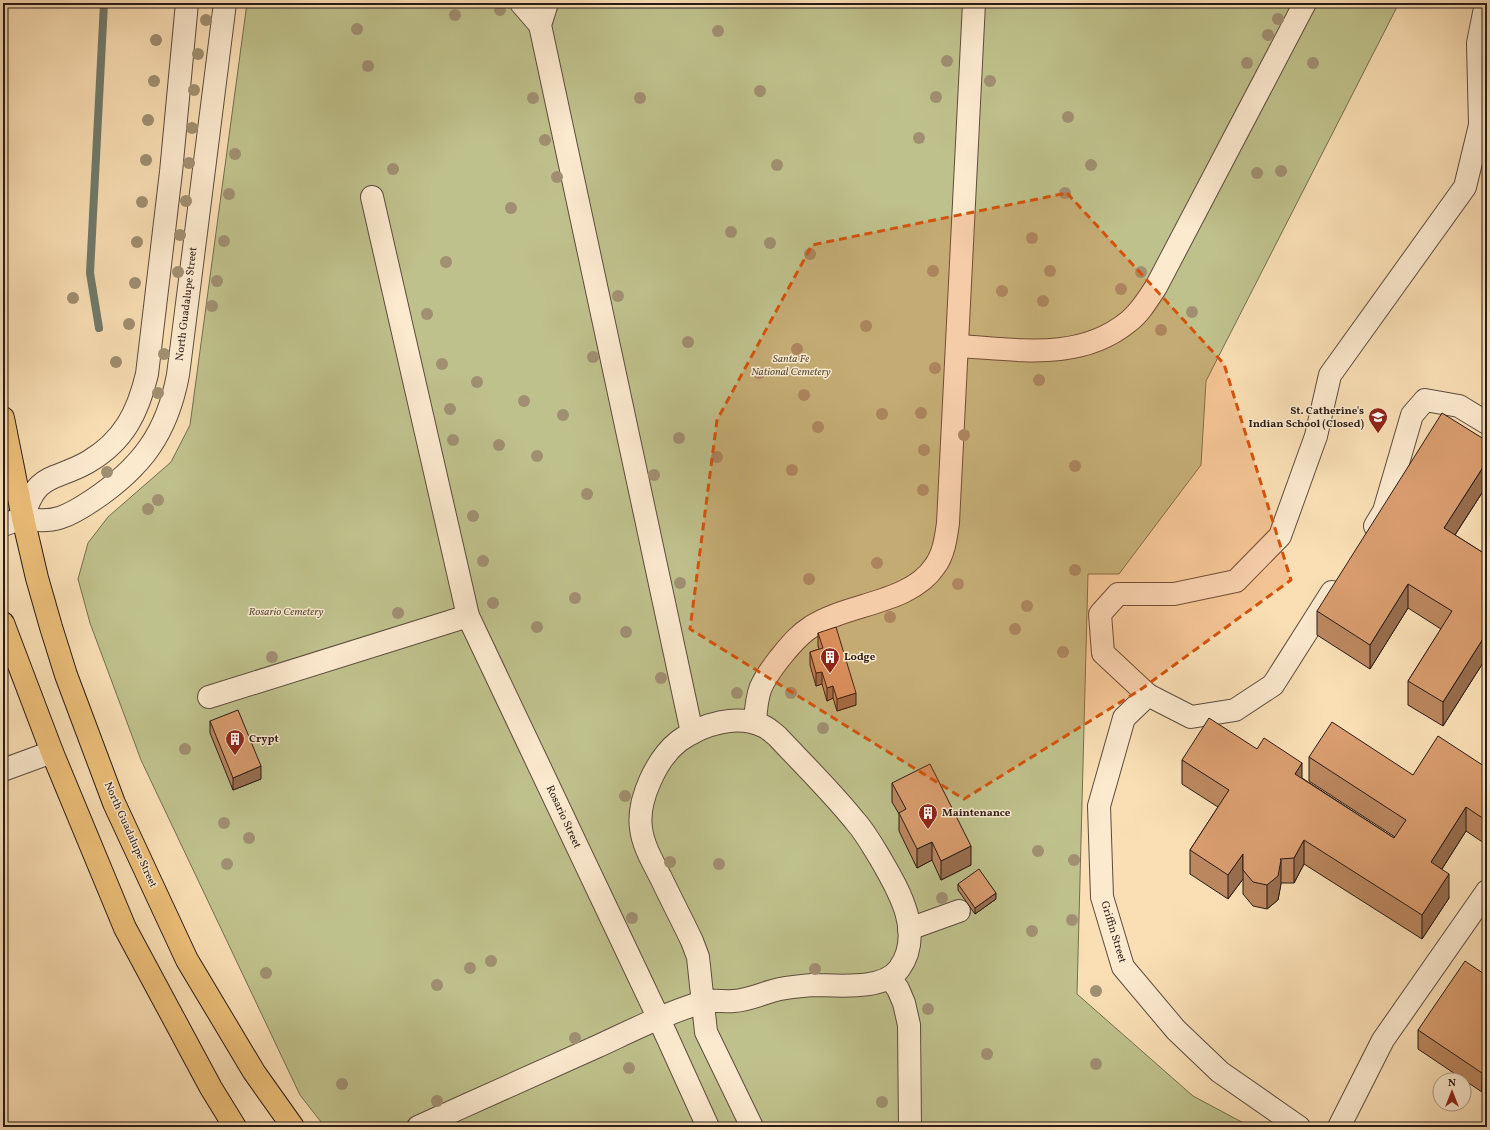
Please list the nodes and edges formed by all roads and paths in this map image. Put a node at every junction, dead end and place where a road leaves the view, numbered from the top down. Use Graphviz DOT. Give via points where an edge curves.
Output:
graph roads {
  1 [pos="188,3"];
  2 [pos="225,3"];
  3 [pos="521,3"];
  4 [pos="547,3"];
  5 [pos="974,3"];
  6 [pos="1305,3"];
  7 [pos="1486,3"];
  8 [pos="540,25"];
  9 [pos="372,197"];
  10 [pos="958,346"];
  11 [pos="3,418"];
  12 [pos="1487,422"];
  13 [pos="13,521"];
  14 [pos="1363,544"];
  15 [pos="1342,578"];
  16 [pos="468,616"];
  17 [pos="3,623"];
  18 [pos="1148,695"];
  19 [pos="209,698"];
  20 [pos="754,722"];
  21 [pos="692,733"];
  22 [pos="52,752"];
  23 [pos="3,770"];
  24 [pos="1487,891"];
  25 [pos="959,911"];
  26 [pos="909,929"];
  27 [pos="890,978"];
  28 [pos="704,1002"];
  29 [pos="659,1019"];
  30 [pos="235,1127"];
  31 [pos="293,1127"];
  32 [pos="418,1127"];
  33 [pos="708,1127"];
  34 [pos="752,1127"];
  35 [pos="910,1127"];
  36 [pos="1299,1127"];
  37 [pos="1339,1127"];
  1 -- 13 [label="street" via="170,180 143,393 136,410 116,441 88,462 40,484"];
  2 -- 13 [label="street, North Guadalupe Street" via="178,375 169,411 146,454 110,489 73,514 61,518 48,521"];
  3 -- 8 [label="street"];
  4 -- 8 [label="street"];
  5 -- 10 [label="street"];
  6 -- 10 [label="street" via="1156,287 1128,322 1094,342 1074,348 1037,350"];
  7 -- 18 [label="street" via="1478,42 1480,125 1465,187 1330,375 1316,436 1280,536 1236,581 1174,594 1118,594 1100,614 1103,653"];
  8 -- 21 [label="street"];
  9 -- 16 [label="street, Rosario Street"];
  10 -- 20 [label="street" via="948,523 942,552 936,566 927,576 902,592 826,619 799,636 760,687"];
  11 -- 13 [label="main road"];
  12 -- 14 [label="street" via="1459,406 1424,400 1412,415 1384,511"];
  13 -- 31 [label="main road, North Guadalupe Street" via="37,578 66,675 114,803 187,960 254,1072"];
  15 -- 18 [label="street" via="1273,686 1234,710 1191,717"];
  16 -- 19 [label="street"];
  16 -- 29 [label="street, Rosario Street"];
  17 -- 22 [label="main road"];
  18 -- 36 [label="street, Griffin Street" via="1124,718 1100,806 1102,897 1123,967 1176,1030 1220,1072"];
  20 -- 21 [label="street" via="717,723"];
  20 -- 26 [label="street" via="777,736 863,831 895,883 907,912"];
  21 -- 28 [label="street" via="678,742 658,767 644,795 640,827 644,846 698,957"];
  22 -- 23 [label="street"];
  22 -- 30 [label="main road" via="125,928 210,1088"];
  24 -- 37 [label="street" via="1383,1040"];
  25 -- 26 [label="street"];
  26 -- 27 [label="street" via="905,957 899,969"];
  27 -- 28 [label="street" via="864,985 792,987 734,1001"];
  27 -- 35 [label="street" via="904,1003 909,1024"];
  28 -- 29 [label="street"];
  28 -- 34 [label="street" via="706,1032"];
  29 -- 32 [label="street"];
  29 -- 33 [label="street, Rosario Street"];
}
